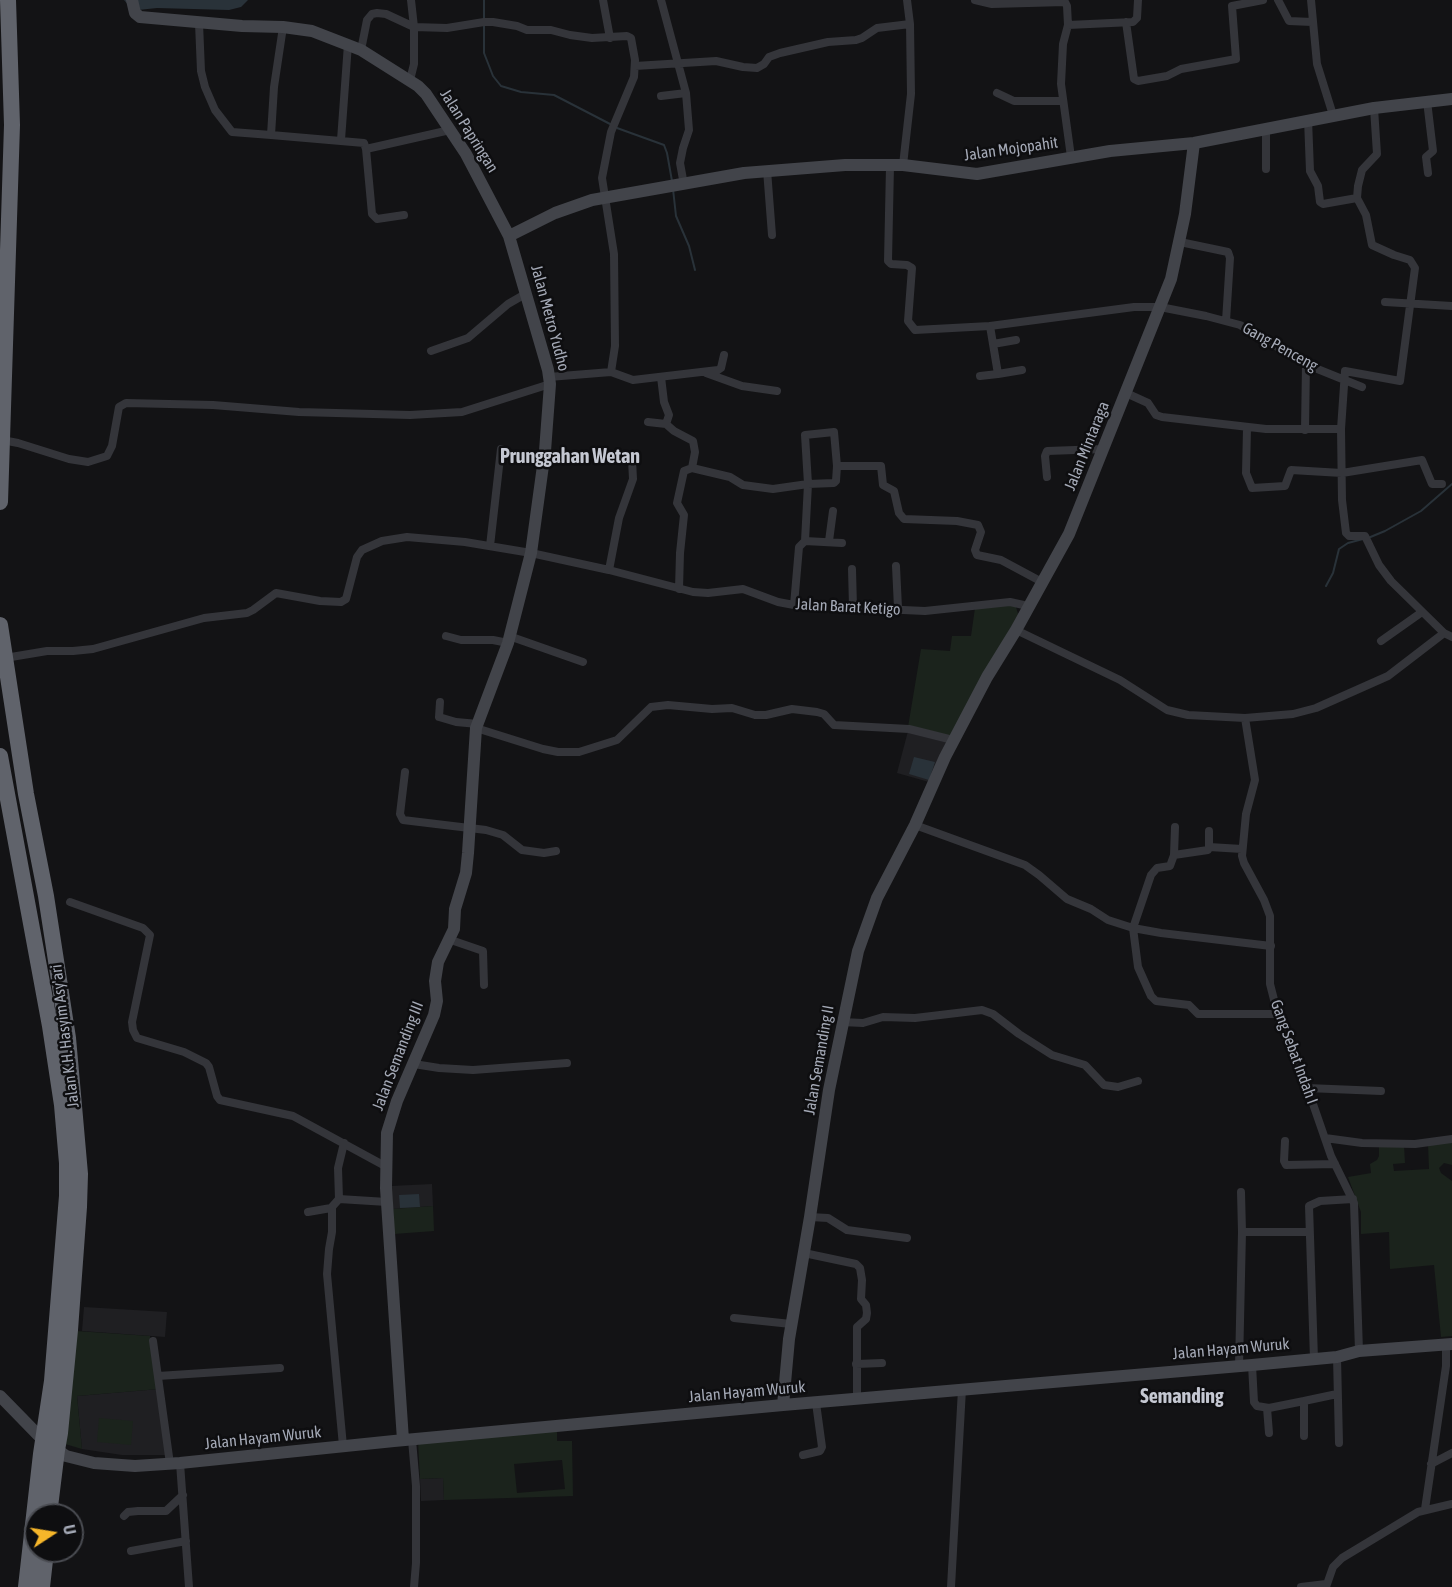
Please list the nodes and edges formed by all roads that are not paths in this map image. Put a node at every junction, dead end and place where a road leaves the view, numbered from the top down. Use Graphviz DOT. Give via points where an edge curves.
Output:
graph roads {
  1 [pos="8,0"];
  2 [pos="132,0"];
  3 [pos="411,0"];
  4 [pos="603,0"];
  5 [pos="661,0"];
  6 [pos="907,0"];
  7 [pos="975,0"];
  8 [pos="1138,0"];
  9 [pos="1263,0"];
  10 [pos="1278,0"];
  11 [pos="1311,0"];
  12 [pos="1067,2"];
  13 [pos="1231,3"];
  14 [pos="1126,22"];
  15 [pos="1312,22"];
  16 [pos="199,23"];
  17 [pos="910,24"];
  18 [pos="1068,25"];
  19 [pos="283,27"];
  20 [pos="414,27"];
  21 [pos="610,38"];
  22 [pos="348,44"];
  23 [pos="361,50"];
  24 [pos="679,63"];
  25 [pos="635,66"];
  26 [pos="410,80"];
  27 [pos="686,93"];
  28 [pos="997,93"];
  29 [pos="662,96"];
  30 [pos="1452,99"];
  31 [pos="1062,100"];
  32 [pos="1426,101"];
  33 [pos="1374,108"];
  34 [pos="1333,115"];
  35 [pos="1308,119"];
  36 [pos="1266,128"];
  37 [pos="450,130"];
  38 [pos="271,135"];
  39 [pos="341,140"];
  40 [pos="1194,143"];
  41 [pos="366,150"];
  42 [pos="1071,157"];
  43 [pos="897,166"];
  44 [pos="1266,169"];
  45 [pos="767,171"];
  46 [pos="1428,172"];
  47 [pos="684,185"];
  48 [pos="605,198"];
  49 [pos="1358,198"];
  50 [pos="404,214"];
  51 [pos="772,235"];
  52 [pos="509,236"];
  53 [pos="1180,242"];
  54 [pos="527,293"];
  55 [pos="3,294"];
  56 [pos="1385,302"];
  57 [pos="1410,304"];
  58 [pos="1452,306"];
  59 [pos="1160,307"];
  60 [pos="1227,321"];
  61 [pos="990,326"];
  62 [pos="1016,340"];
  63 [pos="993,344"];
  64 [pos="431,351"];
  65 [pos="724,355"];
  66 [pos="1306,363"];
  67 [pos="1022,370"];
  68 [pos="611,372"];
  69 [pos="702,372"];
  70 [pos="998,374"];
  71 [pos="980,376"];
  72 [pos="661,377"];
  73 [pos="550,380"];
  74 [pos="2,385"];
  75 [pos="1362,387"];
  76 [pos="777,391"];
  77 [pos="1126,393"];
  78 [pos="648,422"];
  79 [pos="666,424"];
  80 [pos="1247,428"];
  81 [pos="1341,429"];
  82 [pos="1305,430"];
  83 [pos="2,440"];
  84 [pos="501,449"];
  85 [pos="1103,449"];
  86 [pos="632,460"];
  87 [pos="837,466"];
  88 [pos="692,468"];
  89 [pos="1342,473"];
  90 [pos="1047,477"];
  91 [pos="808,484"];
  92 [pos="1442,484"];
  93 [pos="0,502"];
  94 [pos="833,511"];
  95 [pos="805,541"];
  96 [pos="829,541"];
  97 [pos="842,543"];
  98 [pos="490,546"];
  99 [pos="531,553"];
  100 [pos="896,566"];
  101 [pos="852,569"];
  102 [pos="609,570"];
  103 [pos="1042,582"];
  104 [pos="679,589"];
  105 [pos="794,605"];
  106 [pos="1028,606"];
  107 [pos="853,607"];
  108 [pos="898,608"];
  109 [pos="1422,612"];
  110 [pos="0,625"];
  111 [pos="1016,630"];
  112 [pos="1448,635"];
  113 [pos="446,636"];
  114 [pos="508,639"];
  115 [pos="1381,641"];
  116 [pos="4,658"];
  117 [pos="583,662"];
  118 [pos="9,690"];
  119 [pos="440,702"];
  120 [pos="1245,718"];
  121 [pos="477,726"];
  122 [pos="953,740"];
  123 [pos="1,762"];
  124 [pos="405,772"];
  125 [pos="26,794"];
  126 [pos="915,825"];
  127 [pos="1175,827"];
  128 [pos="470,830"];
  129 [pos="1209,831"];
  130 [pos="1209,847"];
  131 [pos="1242,849"];
  132 [pos="556,851"];
  133 [pos="1174,855"];
  134 [pos="24,885"];
  135 [pos="70,902"];
  136 [pos="1133,928"];
  137 [pos="448,939"];
  138 [pos="1271,946"];
  139 [pos="484,985"];
  140 [pos="1277,1014"];
  141 [pos="842,1022"];
  142 [pos="567,1063"];
  143 [pos="414,1064"];
  144 [pos="1138,1081"];
  145 [pos="1307,1088"];
  146 [pos="1381,1091"];
  147 [pos="1325,1138"];
  148 [pos="1452,1139"];
  149 [pos="1285,1141"];
  150 [pos="344,1143"];
  151 [pos="1335,1164"];
  152 [pos="385,1166"];
  153 [pos="1241,1192"];
  154 [pos="339,1199"];
  155 [pos="1353,1199"];
  156 [pos="387,1202"];
  157 [pos="332,1208"];
  158 [pos="308,1212"];
  159 [pos="810,1217"];
  160 [pos="1242,1232"];
  161 [pos="1309,1232"];
  162 [pos="907,1238"];
  163 [pos="804,1253"];
  164 [pos="734,1318"];
  165 [pos="791,1324"];
  166 [pos="153,1341"];
  167 [pos="1449,1344"];
  168 [pos="1359,1351"];
  169 [pos="1337,1357"];
  170 [pos="1314,1359"];
  171 [pos="882,1363"];
  172 [pos="856,1364"];
  173 [pos="1252,1365"];
  174 [pos="1239,1366"];
  175 [pos="280,1368"];
  176 [pos="158,1376"];
  177 [pos="962,1389"];
  178 [pos="1337,1394"];
  179 [pos="0,1395"];
  180 [pos="857,1399"];
  181 [pos="1304,1401"];
  182 [pos="816,1403"];
  183 [pos="783,1405"];
  184 [pos="1267,1408"];
  185 [pos="1269,1433"];
  186 [pos="1304,1436"];
  187 [pos="408,1440"];
  188 [pos="1339,1443"];
  189 [pos="50,1444"];
  190 [pos="343,1446"];
  191 [pos="1452,1453"];
  192 [pos="803,1455"];
  193 [pos="175,1464"];
  194 [pos="1431,1464"];
  195 [pos="183,1495"];
  196 [pos="50,1503"];
  197 [pos="1452,1504"];
  198 [pos="1425,1509"];
  199 [pos="124,1516"];
  200 [pos="186,1541"];
  201 [pos="131,1551"];
  202 [pos="45,1563"];
  203 [pos="1326,1586"];
  204 [pos="26,1587"];
  205 [pos="42,1587"];
  206 [pos="189,1587"];
  207 [pos="414,1587"];
  208 [pos="951,1587"];
  209 [pos="1301,1587"];
  1 -- 55 [label="highway" via="12,125"];
  2 -- 16 [label="street, Jalan Papringan" via="136,15"];
  3 -- 20 [label="street"];
  4 -- 21 [label="street"];
  5 -- 24 [label="street"];
  6 -- 17 [label="street"];
  7 -- 12 [label="street" via="992,4"];
  8 -- 14 [label="street" via="1136,19"];
  9 -- 13 [label="street"];
  10 -- 15 [label="street" via="1289,21"];
  11 -- 15 [label="street"];
  12 -- 18 [label="street"];
  13 -- 14 [label="street" via="1236,59 1181,69 1167,76 1135,80"];
  14 -- 18 [label="street"];
  15 -- 34 [label="street" via="1319,76"];
  16 -- 19 [label="street, Jalan Papringan"];
  16 -- 38 [label="street" via="201,71 215,110 232,132"];
  17 -- 24 [label="street" via="883,27 859,39 780,53 757,68 716,61"];
  17 -- 43 [label="street" via="911,94"];
  18 -- 31 [label="street" via="1060,64"];
  19 -- 22 [label="street, Jalan Papringan" via="312,31"];
  19 -- 38 [label="street"];
  20 -- 21 [label="street" via="447,28 493,22 527,30"];
  20 -- 23 [label="street" via="386,14 372,14 364,28"];
  20 -- 26 [label="street"];
  21 -- 25 [label="street" via="631,38"];
  22 -- 23 [label="street, Jalan Papringan"];
  22 -- 39 [label="street"];
  23 -- 26 [label="street, Jalan Papringan"];
  24 -- 25 [label="street"];
  24 -- 27 [label="street"];
  25 -- 48 [label="street" via="602,166"];
  26 -- 37 [label="street, Jalan Papringan" via="422,90"];
  27 -- 29 [label="street"];
  27 -- 47 [label="street" via="689,130 681,156"];
  28 -- 31 [label="street" via="1014,101"];
  30 -- 32 [label="street, Jalan Mojopahit"];
  31 -- 42 [label="street"];
  32 -- 33 [label="street, Jalan Mojopahit"];
  32 -- 46 [label="street" via="1433,151 1426,158"];
  33 -- 34 [label="street, Jalan Mojopahit"];
  33 -- 49 [label="street" via="1377,154 1362,170"];
  34 -- 35 [label="street, Jalan Mojopahit"];
  35 -- 36 [label="street, Jalan Mojopahit"];
  35 -- 49 [label="street" via="1310,171 1318,186 1320,202"];
  36 -- 40 [label="street, Jalan Mojopahit"];
  36 -- 44 [label="street"];
  37 -- 41 [label="street"];
  37 -- 52 [label="street, Jalan Papringan" via="477,172"];
  38 -- 39 [label="street"];
  39 -- 41 [label="street" via="364,143"];
  40 -- 42 [label="street, Jalan Mojopahit"];
  40 -- 53 [label="street, Jalan Mintaraga"];
  41 -- 50 [label="street" via="372,214 377,219"];
  42 -- 43 [label="street, Jalan Mojopahit" via="969,174"];
  43 -- 45 [label="street, Jalan Mojopahit"];
  43 -- 61 [label="street, Gang Penceng" via="888,261 912,268 908,296 910,326 915,330"];
  45 -- 47 [label="street, Jalan Mojopahit"];
  45 -- 51 [label="street"];
  47 -- 48 [label="street, Jalan Mojopahit"];
  48 -- 52 [label="street, Jalan Mojopahit" via="555,213"];
  48 -- 68 [label="street" via="614,254 615,346"];
  49 -- 57 [label="street" via="1372,245 1414,264"];
  52 -- 54 [label="street, Jalan Metro Yudho"];
  53 -- 59 [label="street, Jalan Mintaraga"];
  53 -- 60 [label="street" via="1228,252"];
  54 -- 64 [label="street" via="468,338"];
  54 -- 73 [label="street, Jalan Metro Yudho"];
  55 -- 74 [label="highway"];
  56 -- 57 [label="street"];
  57 -- 58 [label="street"];
  57 -- 81 [label="street" via="1400,381 1345,371"];
  59 -- 60 [label="street, Gang Penceng"];
  59 -- 61 [label="street, Gang Penceng"];
  59 -- 77 [label="street, Jalan Mintaraga"];
  60 -- 66 [label="street, Gang Penceng"];
  61 -- 63 [label="street"];
  62 -- 63 [label="street"];
  63 -- 70 [label="street"];
  65 -- 69 [label="street" via="720,369"];
  66 -- 75 [label="street, Gang Penceng"];
  66 -- 82 [label="street"];
  67 -- 70 [label="street"];
  68 -- 72 [label="street" via="633,380"];
  68 -- 73 [label="street"];
  69 -- 72 [label="street"];
  69 -- 76 [label="street" via="742,387"];
  70 -- 71 [label="street"];
  72 -- 79 [label="street" via="669,412"];
  73 -- 83 [label="street" via="462,412 410,415 126,403 119,407 107,456 88,462"];
  73 -- 99 [label="street, Jalan Metro Yudho"];
  74 -- 83 [label="highway"];
  77 -- 80 [label="street" via="1148,403 1159,417"];
  77 -- 85 [label="street, Jalan Mintaraga"];
  78 -- 79 [label="street"];
  79 -- 88 [label="street" via="694,442"];
  80 -- 82 [label="street"];
  80 -- 89 [label="street" via="1246,473 1252,488 1285,486 1291,470"];
  81 -- 82 [label="street"];
  81 -- 89 [label="street"];
  83 -- 93 [label="highway"];
  84 -- 98 [label="street"];
  85 -- 90 [label="street" via="1047,451"];
  85 -- 103 [label="street, Jalan Mintaraga" via="1069,534"];
  86 -- 102 [label="street" via="633,479 619,518"];
  87 -- 91 [label="street" via="834,483"];
  87 -- 91 [label="street" via="835,433 806,434"];
  87 -- 103 [label="street" via="881,466 883,485 894,490 902,518 978,525 978,555 1001,560"];
  88 -- 91 [label="street" via="754,487 773,489"];
  88 -- 104 [label="street" via="684,471 677,503 684,515"];
  89 -- 92 [label="street" via="1422,460 1432,484"];
  89 -- 109 [label="street" via="1346,533 1367,539 1383,572"];
  91 -- 95 [label="street"];
  94 -- 96 [label="street"];
  95 -- 96 [label="street"];
  95 -- 105 [label="street" via="798,550"];
  96 -- 97 [label="street"];
  98 -- 99 [label="street, Jalan Barat Ketigo"];
  98 -- 116 [label="street, Jalan Barat Ketigo" via="414,537 386,540 360,552 346,599 341,602 276,593 247,613 204,618 93,649"];
  99 -- 102 [label="street, Jalan Barat Ketigo"];
  99 -- 114 [label="street, Jalan Semanding III"];
  100 -- 108 [label="street"];
  101 -- 107 [label="street"];
  102 -- 104 [label="street, Jalan Barat Ketigo"];
  103 -- 106 [label="street, Jalan Mintaraga"];
  104 -- 105 [label="street, Jalan Barat Ketigo" via="705,593 743,589"];
  105 -- 107 [label="street, Jalan Barat Ketigo"];
  106 -- 108 [label="street, Jalan Barat Ketigo" via="1010,602 930,610"];
  106 -- 111 [label="street, Jalan Mintaraga"];
  107 -- 108 [label="street, Jalan Barat Ketigo"];
  109 -- 112 [label="street"];
  109 -- 115 [label="street"];
  110 -- 116 [label="highway, Jalan K.H. Hasyim Asy'ari"];
  111 -- 120 [label="street" via="1120,680 1167,710"];
  111 -- 122 [label="street, Jalan Mintaraga"];
  112 -- 120 [label="street" via="1388,676 1316,708"];
  113 -- 114 [label="street" via="461,640"];
  114 -- 117 [label="street"];
  114 -- 121 [label="street, Jalan Semanding III"];
  116 -- 118 [label="highway, Jalan K.H. Hasyim Asy'ari"];
  118 -- 123 [label="highway" via="5,704 14,776 8,778"];
  118 -- 125 [label="highway, Jalan K.H. Hasyim Asy'ari"];
  119 -- 121 [label="street" via="441,718"];
  120 -- 131 [label="street, Gang Sebat Indah I" via="1255,780"];
  121 -- 122 [label="street" via="543,749 579,752 617,740 651,706 668,705 732,708 755,715 792,709 824,714 834,725 909,729"];
  121 -- 128 [label="street, Jalan Semanding III"];
  122 -- 126 [label="street, Jalan Semanding II"];
  123 -- 134 [label="highway, Jalan K.H. Hasyim Asy'ari"];
  124 -- 128 [label="street" via="400,814 403,820"];
  125 -- 134 [label="highway" via="21,784 15,785 28,871"];
  125 -- 189 [label="highway, Jalan K.H. Hasyim Asy'ari" via="68,1038 80,1174 60,1433"];
  126 -- 136 [label="street" via="1025,865 1067,899"];
  126 -- 141 [label="street, Jalan Semanding II" via="865,930"];
  127 -- 133 [label="street"];
  128 -- 132 [label="street" via="503,835 528,852"];
  128 -- 137 [label="street, Jalan Semanding III" via="466,873 455,909 454,929"];
  129 -- 130 [label="street"];
  130 -- 131 [label="street"];
  130 -- 133 [label="street"];
  131 -- 138 [label="street, Gang Sebat Indah I" via="1244,863 1269,911"];
  133 -- 136 [label="street" via="1170,866 1157,868 1151,875"];
  134 -- 189 [label="highway, Jalan K.H. Hasyim Asy'ari" via="62,1105 67,1163"];
  135 -- 150 [label="street" via="143,928 150,935 132,1022 138,1038 206,1063 220,1100 293,1116"];
  136 -- 138 [label="street"];
  136 -- 140 [label="street" via="1138,967 1156,1001 1189,1005 1198,1014"];
  137 -- 139 [label="street" via="483,951"];
  137 -- 143 [label="street, Jalan Semanding III" via="438,962 434,1015"];
  138 -- 140 [label="street, Gang Sebat Indah I" via="1270,984"];
  140 -- 145 [label="street, Gang Sebat Indah I"];
  141 -- 144 [label="street" via="982,1010 1052,1055 1085,1065 1104,1085 1118,1087"];
  141 -- 159 [label="street, Jalan Semanding II"];
  142 -- 143 [label="street" via="473,1070"];
  143 -- 152 [label="street, Jalan Semanding III" via="391,1116"];
  145 -- 146 [label="street"];
  145 -- 147 [label="street, Gang Sebat Indah I"];
  147 -- 148 [label="street" via="1415,1144"];
  147 -- 151 [label="street, Gang Sebat Indah I"];
  149 -- 151 [label="street" via="1286,1165"];
  150 -- 152 [label="street"];
  150 -- 154 [label="street" via="338,1168"];
  151 -- 155 [label="street, Gang Sebat Indah I"];
  152 -- 156 [label="street, Jalan Semanding III"];
  153 -- 160 [label="street"];
  154 -- 156 [label="street"];
  154 -- 157 [label="street"];
  155 -- 161 [label="street" via="1309,1206"];
  155 -- 168 [label="street, Gang Sebat Indah I"];
  156 -- 187 [label="street, Jalan Semanding III"];
  157 -- 158 [label="street"];
  157 -- 190 [label="street" via="327,1274"];
  159 -- 162 [label="street" via="828,1218 847,1230"];
  159 -- 163 [label="street, Jalan Semanding II"];
  160 -- 161 [label="street"];
  160 -- 174 [label="street"];
  161 -- 170 [label="street"];
  163 -- 165 [label="street, Jalan Semanding II"];
  163 -- 172 [label="street" via="860,1268 861,1299 867,1313 856,1327"];
  164 -- 165 [label="street"];
  165 -- 183 [label="street, Jalan Semanding II"];
  166 -- 176 [label="street"];
  167 -- 168 [label="street, Jalan Hayam Wuruk"];
  167 -- 194 [label="street"];
  168 -- 169 [label="street, Jalan Hayam Wuruk"];
  169 -- 170 [label="street, Jalan Hayam Wuruk"];
  169 -- 178 [label="street"];
  170 -- 173 [label="street, Jalan Hayam Wuruk"];
  171 -- 172 [label="street"];
  172 -- 180 [label="street"];
  173 -- 174 [label="street, Jalan Hayam Wuruk"];
  173 -- 184 [label="street" via="1254,1402"];
  174 -- 177 [label="street, Jalan Hayam Wuruk"];
  175 -- 176 [label="street"];
  176 -- 193 [label="street"];
  177 -- 180 [label="street, Jalan Hayam Wuruk"];
  177 -- 208 [label="street"];
  178 -- 181 [label="street"];
  178 -- 188 [label="street"];
  179 -- 189 [label="street"];
  180 -- 182 [label="street, Jalan Hayam Wuruk"];
  181 -- 184 [label="street"];
  181 -- 186 [label="street"];
  182 -- 183 [label="street, Jalan Hayam Wuruk"];
  182 -- 192 [label="street" via="822,1447"];
  183 -- 187 [label="street, Jalan Hayam Wuruk"];
  184 -- 185 [label="street"];
  187 -- 190 [label="street, Jalan Hayam Wuruk"];
  187 -- 207 [label="street" via="416,1496"];
  189 -- 193 [label="street, Jalan Hayam Wuruk" via="66,1456 94,1463"];
  189 -- 196 [label="highway"];
  189 -- 204 [label="highway"];
  190 -- 193 [label="street, Jalan Hayam Wuruk"];
  191 -- 194 [label="street"];
  193 -- 195 [label="street"];
  194 -- 198 [label="street"];
  195 -- 199 [label="street" via="166,1511 138,1510"];
  195 -- 200 [label="street"];
  197 -- 198 [label="street"];
  198 -- 203 [label="street" via="1342,1558 1333,1567"];
  200 -- 201 [label="street"];
  200 -- 206 [label="street"];
  202 -- 205 [label="highway"];
  203 -- 209 [label="street"];
}
